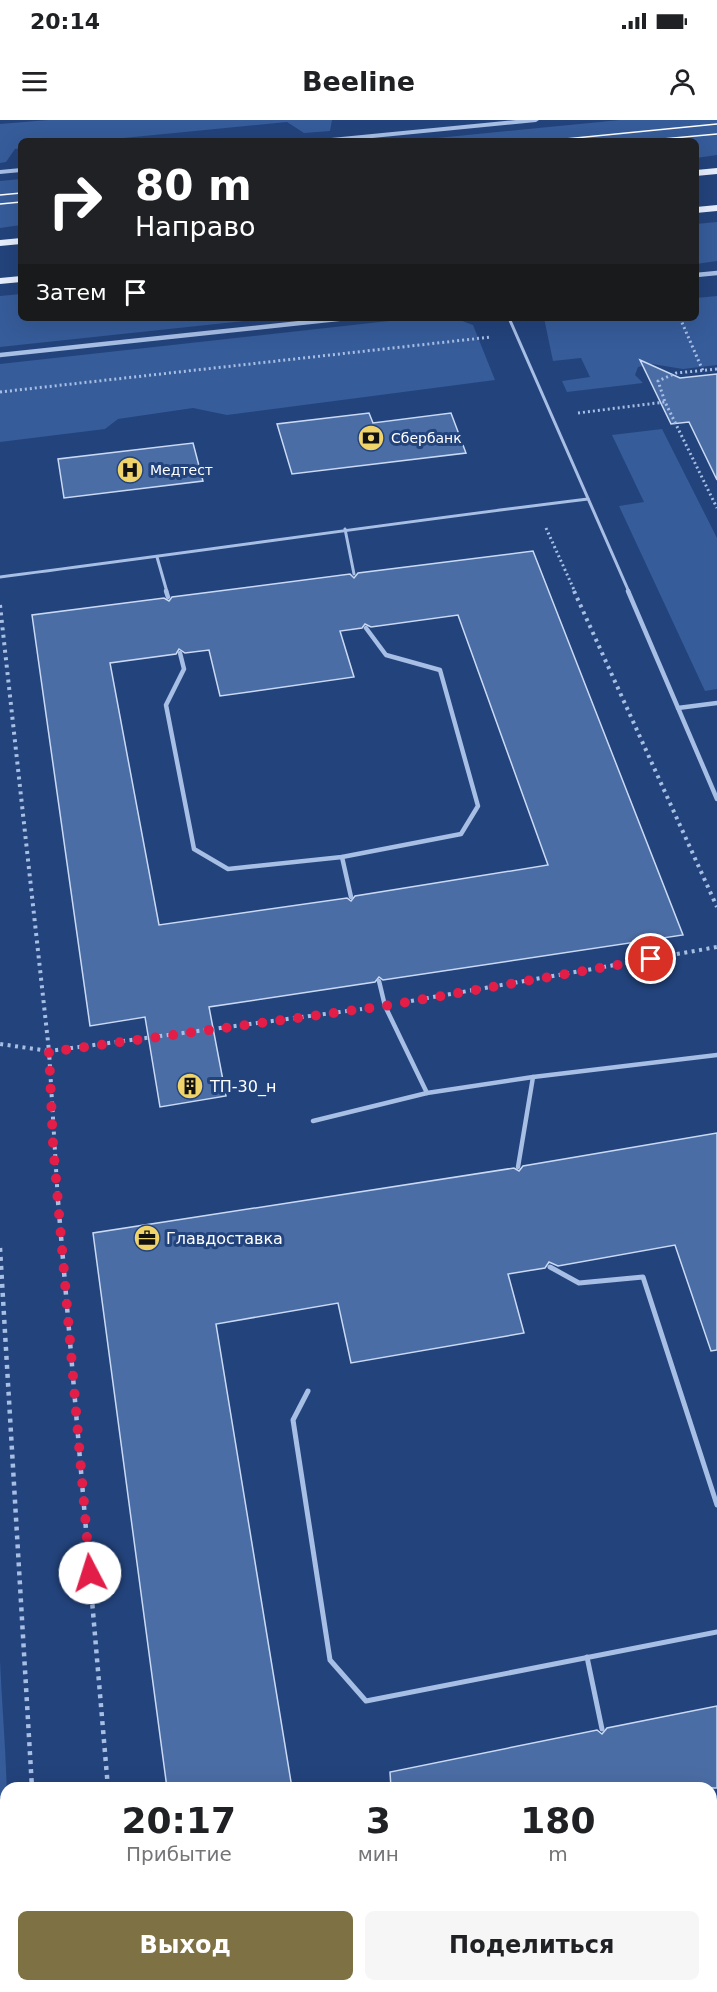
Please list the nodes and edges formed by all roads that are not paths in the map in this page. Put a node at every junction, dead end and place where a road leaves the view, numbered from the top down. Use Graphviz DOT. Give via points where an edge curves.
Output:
graph roads {
  1 [pos="536,120"];
  2 [pos="352,138"];
  3 [pos="18,170"];
  4 [pos="717,171"];
  5 [pos="0,172"];
  6 [pos="699,173"];
  7 [pos="717,208"];
  8 [pos="699,210"];
  9 [pos="18,241"];
  10 [pos="0,243"];
  11 [pos="717,273"];
  12 [pos="699,275"];
  13 [pos="18,279"];
  14 [pos="0,281"];
  15 [pos="318,321"];
  16 [pos="510,321"];
  17 [pos="0,355"];
  18 [pos="588,499"];
  19 [pos="345,529"];
  20 [pos="157,557"];
  21 [pos="354,574"];
  22 [pos="0,577"];
  23 [pos="168,597"];
  24 [pos="366,628"];
  25 [pos="180,653"];
  26 [pos="717,703"];
  27 [pos="678,708"];
  28 [pos="717,799"];
  29 [pos="342,857"];
  30 [pos="351,897"];
  31 [pos="380,981"];
  32 [pos="717,1054"];
  33 [pos="533,1077"];
  34 [pos="427,1093"];
  35 [pos="313,1121"];
  36 [pos="518,1167"];
  37 [pos="550,1267"];
  38 [pos="308,1391"];
  39 [pos="717,1505"];
  40 [pos="717,1632"];
  41 [pos="586,1657"];
  42 [pos="602,1729"];
  1 -- 2 [label="street"];
  3 -- 5 [label="street"];
  4 -- 6 [label="main road"];
  7 -- 8 [label="main road"];
  9 -- 10 [label="main road"];
  11 -- 12 [label="street"];
  13 -- 14 [label="main road"];
  15 -- 17 [label="street"];
  16 -- 18 [label="lane"];
  18 -- 19 [label="lane"];
  18 -- 27 [label="lane"];
  19 -- 20 [label="lane"];
  19 -- 21 [label="lane"];
  20 -- 22 [label="lane"];
  20 -- 23 [label="lane"];
  24 -- 29 [label="lane" via="386,656 440,670 478,806 461,834"];
  25 -- 29 [label="lane" via="184,669 166,705 194,849 228,869"];
  26 -- 27 [label="lane"];
  27 -- 28 [label="lane"];
  29 -- 30 [label="lane"];
  31 -- 34 [label="lane" via="385,1006"];
  32 -- 33 [label="lane"];
  33 -- 34 [label="lane"];
  33 -- 36 [label="lane"];
  34 -- 35 [label="lane"];
  37 -- 39 [label="lane" via="579,1283 643,1277"];
  38 -- 41 [label="lane" via="292,1420 330,1660 366,1701"];
  40 -- 41 [label="lane"];
  41 -- 42 [label="lane"];
}
